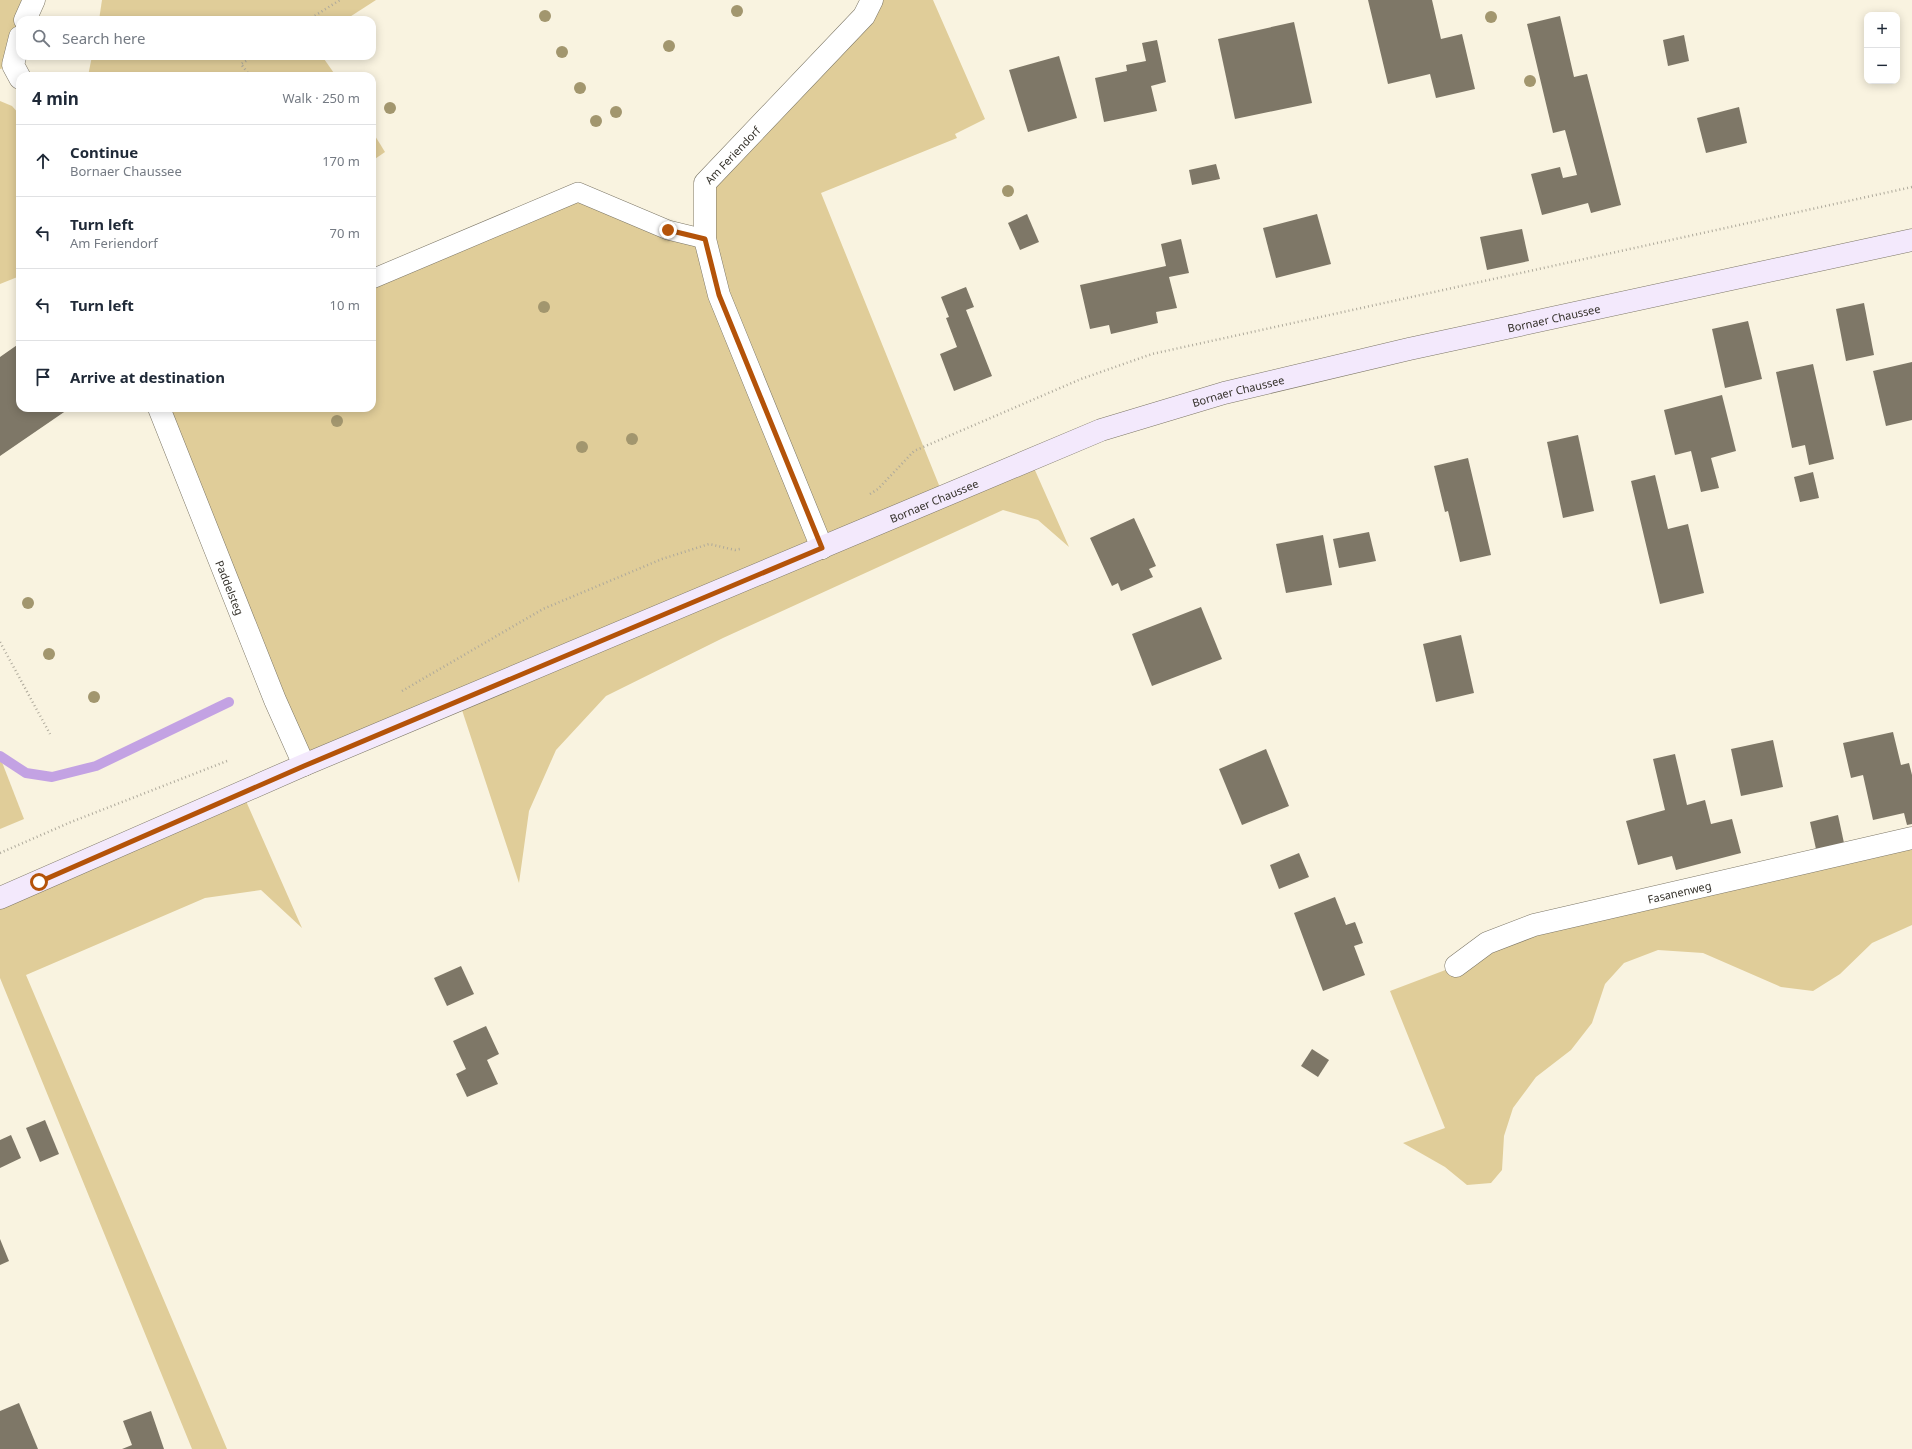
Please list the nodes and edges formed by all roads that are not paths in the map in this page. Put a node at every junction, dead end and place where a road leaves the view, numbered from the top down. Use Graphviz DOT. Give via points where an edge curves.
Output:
graph roads {
  1 [pos="34,0"];
  2 [pos="872,0"];
  3 [pos="27,16"];
  4 [pos="16,52"];
  5 [pos="11,71"];
  6 [pos="705,239"];
  7 [pos="1912,240"];
  8 [pos="376,277"];
  9 [pos="161,412"];
  10 [pos="822,548"];
  11 [pos="304,766"];
  12 [pos="1912,838"];
  13 [pos="0,898"];
  14 [pos="1456,966"];
  1 -- 3 [label="street"];
  2 -- 6 [label="street, Am Feriendorf" via="864,16 705,183"];
  4 -- 5 [label="street"];
  6 -- 8 [label="lane" via="668,230 578,192"];
  6 -- 10 [label="street, Am Feriendorf" via="719,295"];
  7 -- 10 [label="street, Bornaer Chaussee" via="1424,346 1224,393 1101,430"];
  9 -- 11 [label="street, Paddelsteg" via="275,700"];
  10 -- 11 [label="street, Bornaer Chaussee"];
  11 -- 13 [label="street, Bornaer Chaussee"];
  12 -- 14 [label="street, Fasanenweg" via="1534,925 1487,943"];
}
